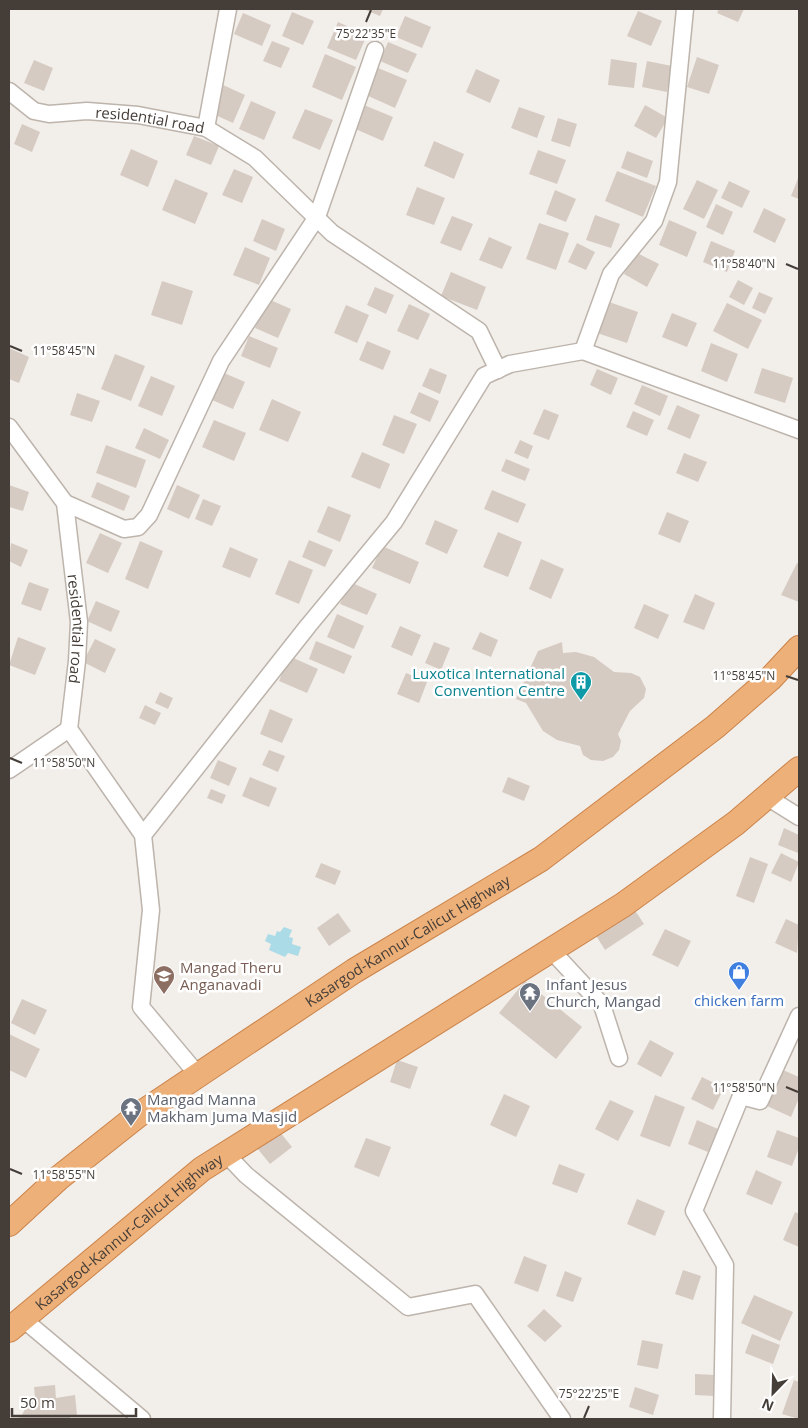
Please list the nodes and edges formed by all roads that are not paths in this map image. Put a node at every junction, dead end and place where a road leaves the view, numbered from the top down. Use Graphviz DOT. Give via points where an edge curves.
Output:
graph roads {
  1 [pos="228,9"];
  2 [pos="685,9"];
  3 [pos="375,50"];
  4 [pos="9,91"];
  5 [pos="206,128"];
  6 [pos="316,217"];
  7 [pos="583,351"];
  8 [pos="498,370"];
  9 [pos="9,426"];
  10 [pos="799,430"];
  11 [pos="65,503"];
  12 [pos="799,648"];
  13 [pos="69,729"];
  14 [pos="799,769"];
  15 [pos="9,770"];
  16 [pos="767,797"];
  17 [pos="799,818"];
  18 [pos="143,835"];
  19 [pos="551,950"];
  20 [pos="799,1016"];
  21 [pos="619,1058"];
  22 [pos="198,1075"];
  23 [pos="226,1154"];
  24 [pos="9,1224"];
  25 [pos="16,1325"];
  26 [pos="142,1419"];
  27 [pos="562,1419"];
  28 [pos="722,1419"];
  1 -- 5 [label="street, residential road"];
  2 -- 7 [label="street" via="668,182 654,221 611,274"];
  3 -- 6 [label="street"];
  4 -- 5 [label="street, residential road" via="34,111 49,114 87,111 138,115"];
  5 -- 6 [label="street" via="255,158"];
  6 -- 8 [label="street" via="332,233 479,331"];
  6 -- 11 [label="street" via="221,361 150,515 138,527 124,529"];
  7 -- 8 [label="street" via="510,364"];
  7 -- 10 [label="street"];
  8 -- 18 [label="street" via="484,376 394,522"];
  9 -- 11 [label="street, residential road"];
  11 -- 13 [label="street, residential road" via="79,622"];
  12 -- 22 [label="highway, Kasargod-Kannur-Calicut Highway" via="770,679 715,727 540,859 354,971"];
  13 -- 15 [label="street"];
  13 -- 18 [label="street"];
  14 -- 16 [label="highway, Kasargod-Kannur-Calicut Highway"];
  16 -- 17 [label="street"];
  16 -- 19 [label="highway, Kasargod-Kannur-Calicut Highway" via="623,905"];
  18 -- 22 [label="street" via="151,910 141,1007"];
  19 -- 21 [label="street" via="602,1005"];
  19 -- 23 [label="highway, Kasargod-Kannur-Calicut Highway"];
  20 -- 28 [label="street" via="760,1101 741,1096 694,1211 725,1265"];
  22 -- 24 [label="highway, Kasargod-Kannur-Calicut Highway" via="137,1116 60,1177"];
  23 -- 25 [label="highway, Kasargod-Kannur-Calicut Highway" via="202,1169"];
  23 -- 27 [label="street" via="246,1175 408,1307 475,1294"];
  25 -- 26 [label="street"];
}
